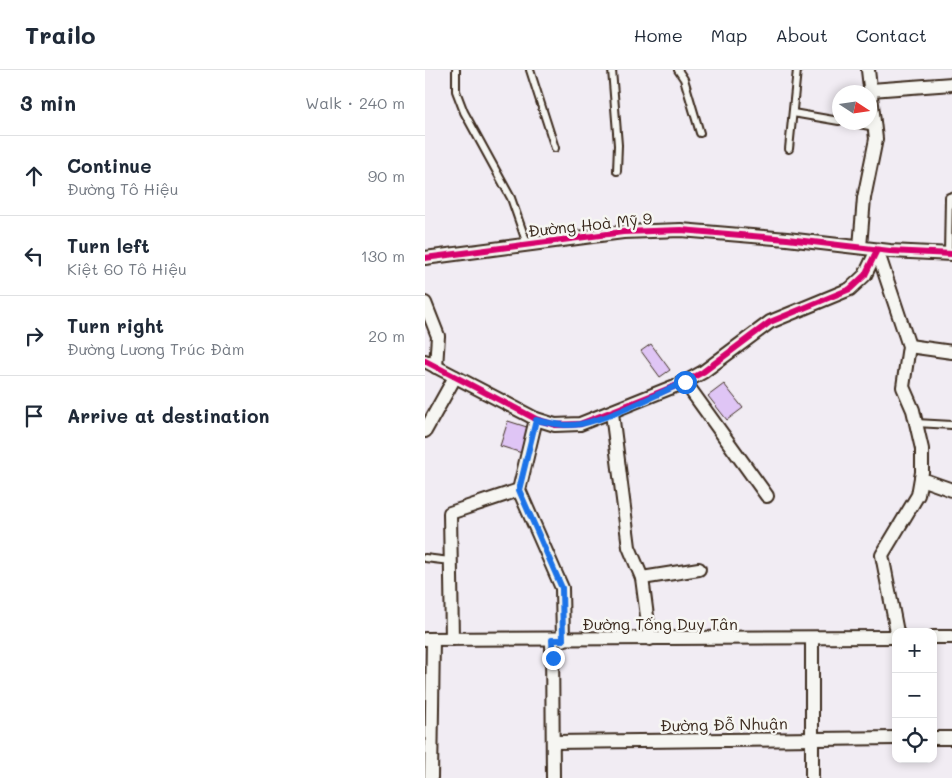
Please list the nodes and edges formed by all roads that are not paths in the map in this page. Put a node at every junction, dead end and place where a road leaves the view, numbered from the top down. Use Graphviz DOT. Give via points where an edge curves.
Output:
graph roads {
  1 [pos="456,70"];
  2 [pos="531,70"];
  3 [pos="612,70"];
  4 [pos="678,70"];
  5 [pos="797,70"];
  6 [pos="868,70"];
  7 [pos="952,84"];
  8 [pos="870,85"];
  9 [pos="877,90"];
  10 [pos="793,113"];
  11 [pos="832,120"];
  12 [pos="875,130"];
  13 [pos="700,133"];
  14 [pos="555,148"];
  15 [pos="789,149"];
  16 [pos="617,171"];
  17 [pos="952,196"];
  18 [pos="527,244"];
  19 [pos="860,247"];
  20 [pos="877,250"];
  21 [pos="950,254"];
  22 [pos="425,258"];
  23 [pos="425,303"];
  24 [pos="909,346"];
  25 [pos="952,352"];
  26 [pos="430,364"];
  27 [pos="455,377"];
  28 [pos="685,382"];
  29 [pos="612,413"];
  30 [pos="536,420"];
  31 [pos="916,423"];
  32 [pos="952,425"];
  33 [pos="425,432"];
  34 [pos="921,479"];
  35 [pos="519,490"];
  36 [pos="952,490"];
  37 [pos="767,496"];
  38 [pos="425,558"];
  39 [pos="450,561"];
  40 [pos="699,569"];
  41 [pos="642,578"];
  42 [pos="896,628"];
  43 [pos="892,637"];
  44 [pos="937,637"];
  45 [pos="952,637"];
  46 [pos="429,639"];
  47 [pos="452,639"];
  48 [pos="650,639"];
  49 [pos="812,639"];
  50 [pos="558,640"];
  51 [pos="892,738"];
  52 [pos="937,738"];
  53 [pos="952,738"];
  54 [pos="812,739"];
  55 [pos="553,742"];
  56 [pos="431,778"];
  57 [pos="553,778"];
  58 [pos="812,778"];
  1 -- 18 [label="lane" via="456,91 464,112 511,198"];
  2 -- 14 [label="lane"];
  3 -- 16 [label="lane" via="619,145"];
  4 -- 13 [label="lane" via="684,79"];
  5 -- 10 [label="lane"];
  6 -- 8 [label="street"];
  7 -- 9 [label="street"];
  10 -- 11 [label="lane"];
  10 -- 15 [label="lane"];
  12 -- 19 [label="street"];
  17 -- 21 [label="lane" via="949,197"];
  18 -- 19 [label="street, Đường Hoà Mỹ 9" via="623,232 681,230"];
  18 -- 22 [label="street, Đường Hoà Mỹ 9"];
  19 -- 20 [label="street, Đường Hoà Mỹ 9"];
  20 -- 21 [label="street, Đường Hoà Mỹ 9"];
  20 -- 24 [label="street"];
  20 -- 28 [label="street" via="865,275 850,289 771,322"];
  23 -- 26 [label="street" via="437,336"];
  24 -- 25 [label="street"];
  24 -- 31 [label="street" via="903,387"];
  26 -- 27 [label="street"];
  27 -- 30 [label="street"];
  27 -- 33 [label="street"];
  28 -- 29 [label="street"];
  28 -- 37 [label="street"];
  29 -- 30 [label="street" via="580,424 555,425"];
  29 -- 41 [label="street" via="629,547"];
  30 -- 35 [label="street"];
  31 -- 32 [label="lane"];
  31 -- 34 [label="street" via="923,449"];
  34 -- 36 [label="street"];
  34 -- 42 [label="street" via="918,494 882,555"];
  35 -- 39 [label="street" via="449,513"];
  35 -- 50 [label="street" via="562,588"];
  38 -- 39 [label="lane"];
  39 -- 47 [label="street"];
  40 -- 41 [label="street"];
  41 -- 48 [label="street"];
  43 -- 49 [label="street, Đường Tống Duy Tân"];
  44 -- 45 [label="street"];
  46 -- 47 [label="street, Đường Tống Duy Tân"];
  46 -- 56 [label="street"];
  47 -- 50 [label="street, Đường Tống Duy Tân"];
  48 -- 49 [label="street, Đường Tống Duy Tân"];
  48 -- 50 [label="street, Đường Tống Duy Tân"];
  49 -- 54 [label="street"];
  50 -- 55 [label="street"];
  51 -- 54 [label="street, Đường Đỗ Nhuận"];
  52 -- 53 [label="street"];
  54 -- 55 [label="street, Đường Đỗ Nhuận"];
  54 -- 58 [label="street"];
  55 -- 57 [label="street"];
}
